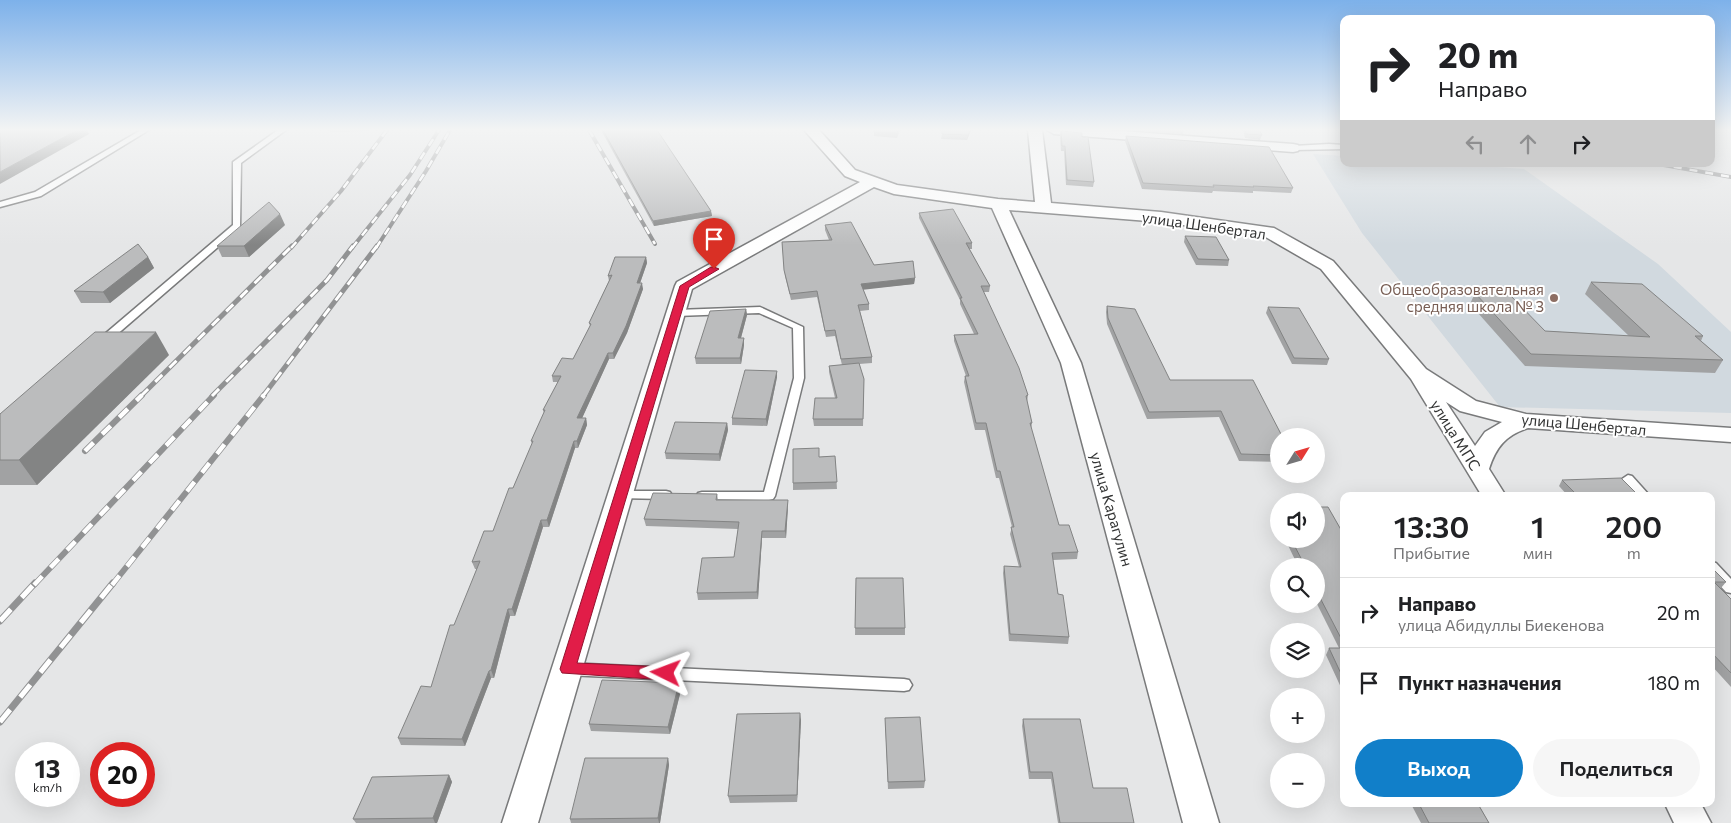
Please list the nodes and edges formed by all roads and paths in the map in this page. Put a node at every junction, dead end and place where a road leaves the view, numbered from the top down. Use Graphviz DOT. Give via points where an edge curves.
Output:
graph roads {
  1 [pos="81,168"];
  2 [pos="237,168"];
  3 [pos="846,168"];
  4 [pos="1039,168"];
  5 [pos="873,181"];
  6 [pos="998,204"];
  7 [pos="0,205"];
  8 [pos="1044,208"];
  9 [pos="676,313"];
  10 [pos="96,347"];
  11 [pos="1418,374"];
  12 [pos="1526,421"];
  13 [pos="1731,435"];
  14 [pos="1477,469"];
  15 [pos="1628,479"];
  16 [pos="1491,492"];
  17 [pos="1640,492"];
  18 [pos="621,494"];
  19 [pos="1715,571"];
  20 [pos="1731,588"];
  21 [pos="568,669"];
  22 [pos="904,685"];
  23 [pos="1684,807"];
  24 [pos="520,823"];
  25 [pos="1201,823"];
  26 [pos="1693,823"];
  1 -- 7 [label="lane" via="38,194"];
  2 -- 10 [label="lane" via="237,226"];
  3 -- 5 [label="street, улица Шенбертал"];
  4 -- 8 [label="street"];
  5 -- 6 [label="street, улица Шенбертал" via="894,189"];
  5 -- 9 [label="street" via="684,286"];
  6 -- 8 [label="street, улица Шенбертал"];
  6 -- 25 [label="street, улица Карагулин" via="1071,363"];
  8 -- 11 [label="street, улица Шенбертал" via="1161,217 1268,232 1327,265"];
  9 -- 18 [label="street"];
  9 -- 18 [label="lane" via="760,310 798,327 799,378 770,496"];
  11 -- 12 [label="street, улица Шенбертал" via="1468,406"];
  11 -- 14 [label="street, улица МПС"];
  12 -- 13 [label="street, улица Шенбертал"];
  12 -- 14 [label="street" via="1507,427 1493,437 1483,450"];
  14 -- 16 [label="street, улица МПС"];
  15 -- 17 [label="lane"];
  18 -- 21 [label="street"];
  19 -- 20 [label="lane"];
  21 -- 22 [label="lane"];
  21 -- 24 [label="street"];
  23 -- 26 [label="street"];
}
